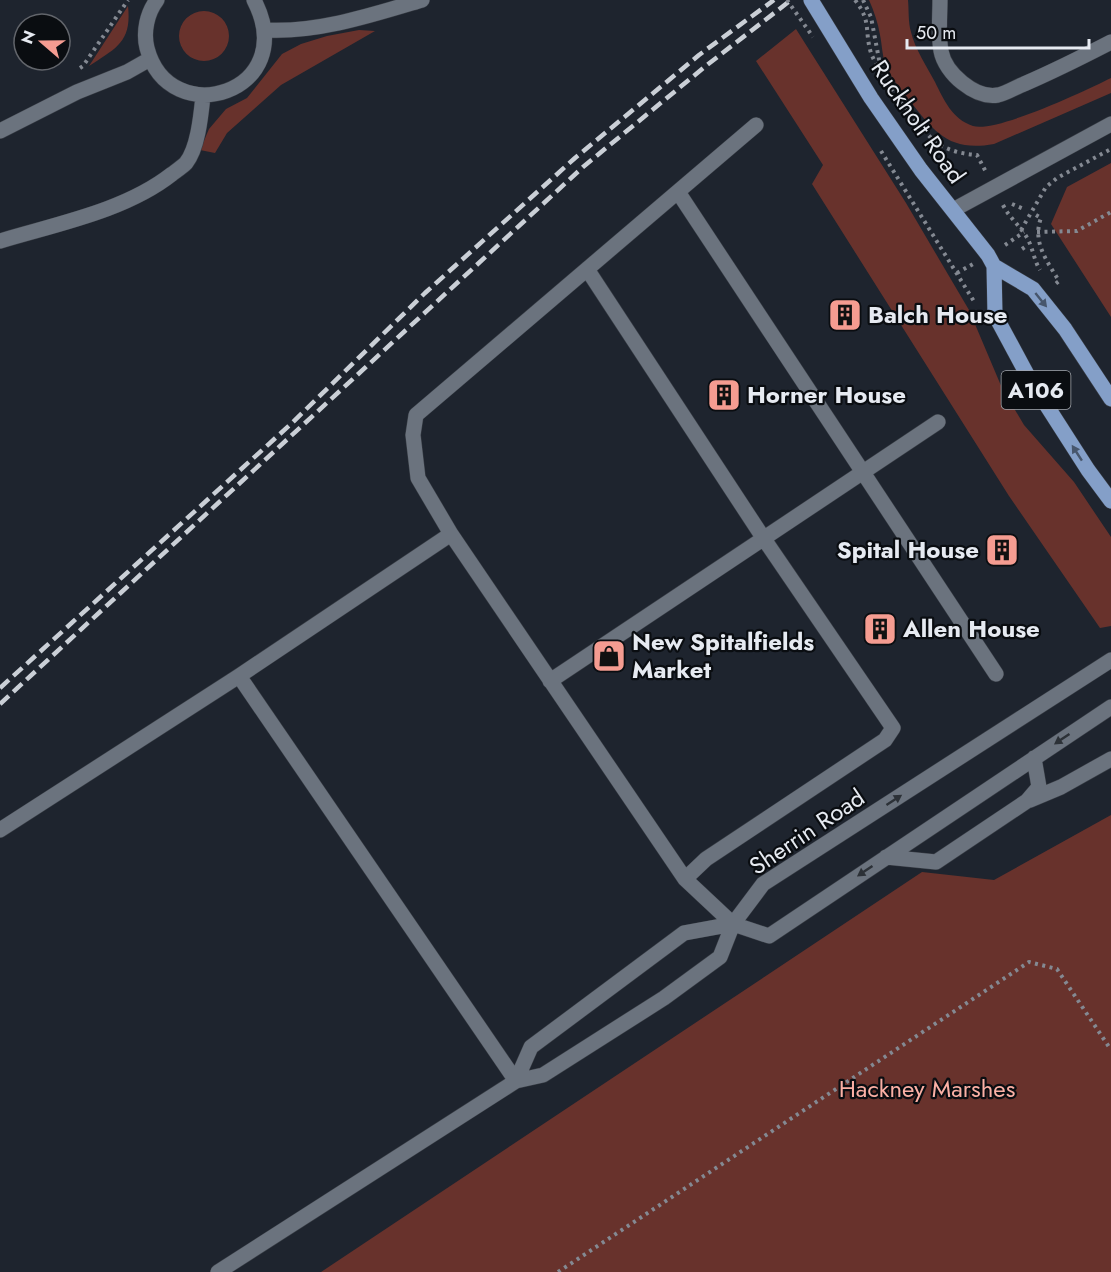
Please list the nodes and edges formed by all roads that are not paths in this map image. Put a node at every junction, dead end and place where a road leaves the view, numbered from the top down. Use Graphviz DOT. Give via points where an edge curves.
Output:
graph roads {
  1 [pos="157,0"];
  2 [pos="254,0"];
  3 [pos="422,0"];
  4 [pos="811,0"];
  5 [pos="940,0"];
  6 [pos="265,30"];
  7 [pos="1111,42"];
  8 [pos="150,59"];
  9 [pos="203,96"];
  10 [pos="1111,124"];
  11 [pos="756,125"];
  12 [pos="0,131"];
  13 [pos="678,192"];
  14 [pos="953,210"];
  15 [pos="0,242"];
  16 [pos="994,266"];
  17 [pos="587,269"];
  18 [pos="1111,399"];
  19 [pos="938,422"];
  20 [pos="863,473"];
  21 [pos="1111,501"];
  22 [pos="451,534"];
  23 [pos="764,539"];
  24 [pos="1111,660"];
  25 [pos="996,674"];
  26 [pos="239,676"];
  27 [pos="550,681"];
  28 [pos="1111,707"];
  29 [pos="1034,758"];
  30 [pos="1111,759"];
  31 [pos="1027,801"];
  32 [pos="0,830"];
  33 [pos="886,856"];
  34 [pos="685,879"];
  35 [pos="733,924"];
  36 [pos="516,1082"];
  37 [pos="218,1272"];
  1 -- 8 [label="street" via="145,30"];
  2 -- 6 [label="street"];
  3 -- 6 [label="street" via="332,24"];
  4 -- 14 [label="main road, Ruckholt Road / A106" via="871,98"];
  5 -- 7 [label="street" via="942,53 954,75 968,88 982,93 998,95"];
  6 -- 9 [label="street" via="262,56 247,78 224,93"];
  8 -- 9 [label="street" via="167,82"];
  8 -- 12 [label="street"];
  9 -- 15 [label="street" via="193,149 186,163 156,187 112,207"];
  10 -- 14 [label="street"];
  11 -- 13 [label="street"];
  13 -- 17 [label="street"];
  13 -- 20 [label="street"];
  14 -- 16 [label="main road, Ruckholt Road / A106"];
  16 -- 18 [label="main road, Ruckholt Road / A106, one-way" via="1033,289"];
  21 -- 16 [label="main road, A106, one-way" via="1029,378 995,315"];
  17 -- 22 [label="street" via="416,415 413,435 418,478"];
  17 -- 23 [label="street"];
  19 -- 20 [label="street"];
  20 -- 23 [label="street"];
  20 -- 25 [label="street"];
  22 -- 26 [label="street"];
  22 -- 27 [label="street"];
  23 -- 27 [label="street"];
  23 -- 34 [label="street" via="893,728 885,740 706,858"];
  35 -- 24 [label="street, Sherrin Road, one-way" via="763,884"];
  26 -- 32 [label="street"];
  26 -- 36 [label="street"];
  27 -- 34 [label="street"];
  28 -- 29 [label="street, one-way"];
  29 -- 31 [label="street" via="1039,787"];
  29 -- 33 [label="street"];
  30 -- 31 [label="street"];
  31 -- 33 [label="street" via="936,862"];
  33 -- 35 [label="street, one-way" via="769,936"];
  34 -- 35 [label="street"];
  35 -- 36 [label="street, Sherrin Road" via="720,957 664,998 543,1075"];
  35 -- 36 [label="street" via="684,933 531,1047"];
  36 -- 37 [label="street, Sherrin Road"];
}
